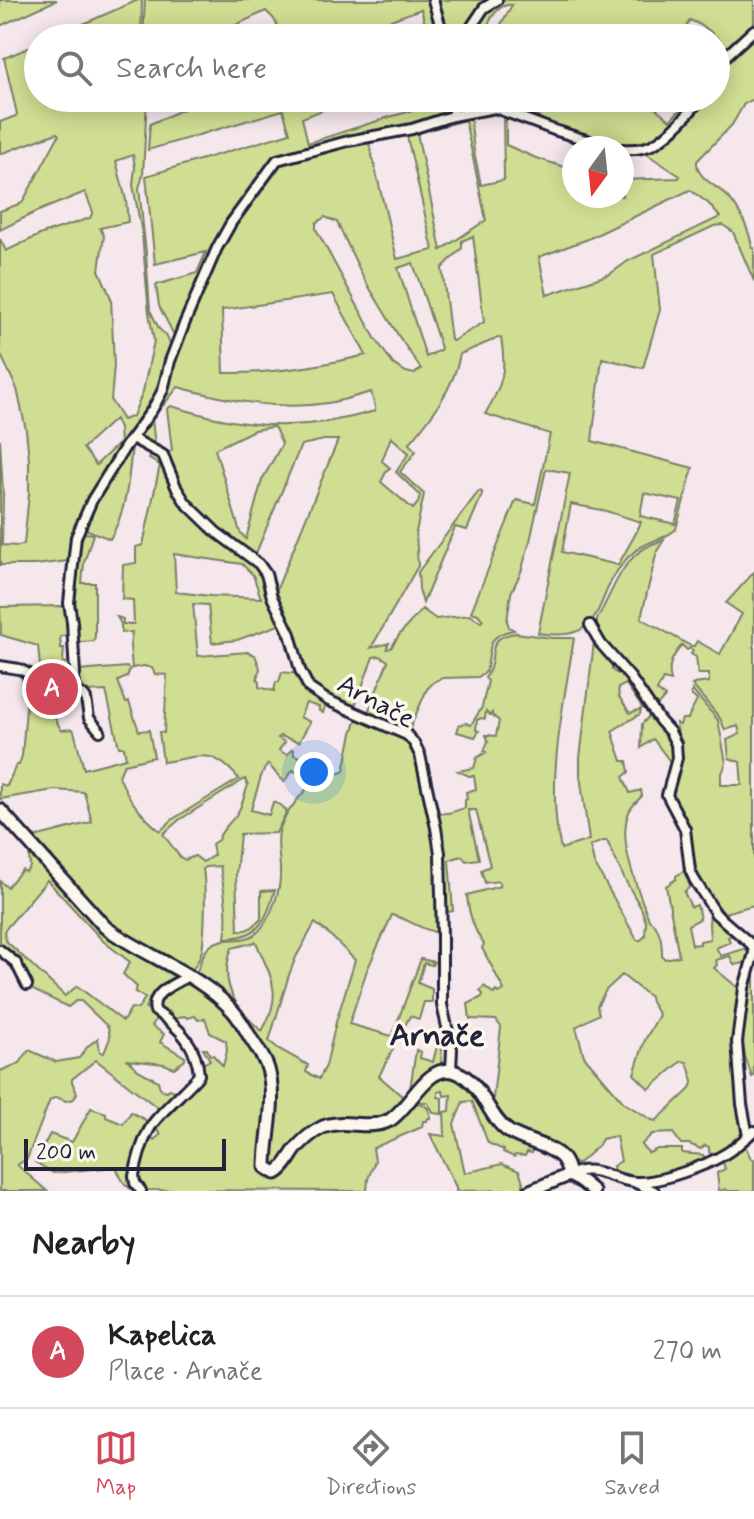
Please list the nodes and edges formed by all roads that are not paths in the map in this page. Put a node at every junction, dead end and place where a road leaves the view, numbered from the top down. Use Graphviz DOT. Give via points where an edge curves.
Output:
graph roads {
  1 [pos="433,0"];
  2 [pos="497,0"];
  3 [pos="440,24"];
  4 [pos="473,24"];
  5 [pos="754,30"];
  6 [pos="730,52"];
  7 [pos="453,112"];
  8 [pos="474,112"];
  9 [pos="506,112"];
  10 [pos="687,112"];
  11 [pos="452,116"];
  12 [pos="573,136"];
  13 [pos="634,150"];
  14 [pos="132,438"];
  15 [pos="590,625"];
  16 [pos="0,666"];
  17 [pos="75,674"];
  18 [pos="64,687"];
  19 [pos="83,695"];
  20 [pos="100,731"];
  21 [pos="0,810"];
  22 [pos="0,950"];
  23 [pos="754,952"];
  24 [pos="188,976"];
  25 [pos="27,985"];
  26 [pos="451,1070"];
  27 [pos="751,1133"];
  28 [pos="569,1175"];
  29 [pos="635,1182"];
  30 [pos="141,1191"];
  31 [pos="530,1191"];
  32 [pos="593,1191"];
  33 [pos="654,1191"];
  1 -- 3 [label="street"];
  2 -- 4 [label="street"];
  5 -- 6 [label="street"];
  7 -- 11 [label="street"];
  8 -- 11 [label="street"];
  9 -- 12 [label="street"];
  10 -- 13 [label="street" via="654,143"];
  11 -- 14 [label="street" via="277,160 217,248 163,390"];
  14 -- 17 [label="street" via="92,500 76,537 69,603"];
  14 -- 26 [label="street, Arnače" via="163,455 186,503 259,564 309,688 414,743 440,853 442,1005"];
  15 -- 23 [label="street" via="670,732 677,758 667,795 685,829 690,870 716,914"];
  16 -- 18 [label="street"];
  17 -- 18 [label="street"];
  17 -- 19 [label="street"];
  18 -- 19 [label="street"];
  19 -- 20 [label="street" via="89,718"];
  21 -- 24 [label="street" via="105,927"];
  22 -- 25 [label="street" via="16,963"];
  23 -- 27 [label="street" via="737,1042 742,1104"];
  24 -- 26 [label="street" via="236,1014 268,1067 271,1128 266,1167 276,1173 309,1135 338,1123 379,1124 391,1119 428,1079"];
  24 -- 30 [label="street" via="160,992 153,1006 190,1043 199,1075 147,1133 134,1176"];
  26 -- 28 [label="street" via="477,1089 503,1128 551,1150 564,1160"];
  27 -- 29 [label="street" via="704,1165"];
  28 -- 29 [label="street" via="592,1170"];
  28 -- 31 [label="street"];
  28 -- 32 [label="street"];
  29 -- 33 [label="street"];
}
